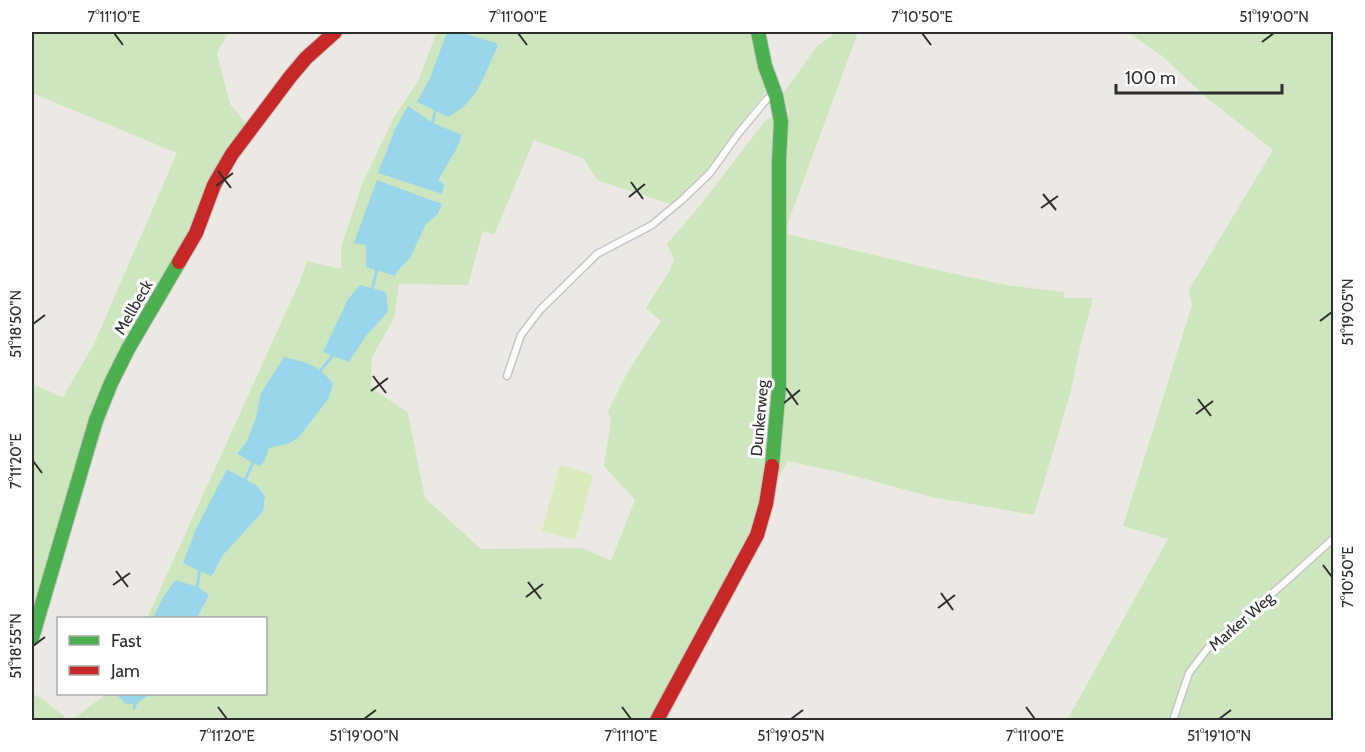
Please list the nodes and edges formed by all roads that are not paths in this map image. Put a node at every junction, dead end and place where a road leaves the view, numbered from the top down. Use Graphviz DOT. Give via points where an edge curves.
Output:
graph roads {
  1 [pos="335,32"];
  2 [pos="758,32"];
  3 [pos="775,93"];
  4 [pos="507,376"];
  5 [pos="1334,538"];
  6 [pos="32,638"];
  7 [pos="657,720"];
  8 [pos="1173,720"];
  1 -- 6 [label="street, Mellbeck" via="306,58 232,154 214,185 196,233 128,349 96,420"];
  2 -- 3 [label="street, Dunkerweg"];
  3 -- 4 [label="lane" via="745,125 710,173 683,199 652,225 597,254 540,310 521,335"];
  3 -- 7 [label="street, Dunkerweg" via="781,121 779,387 766,504 757,535"];
  5 -- 8 [label="lane, Marker Weg" via="1208,648 1190,673"];
}
